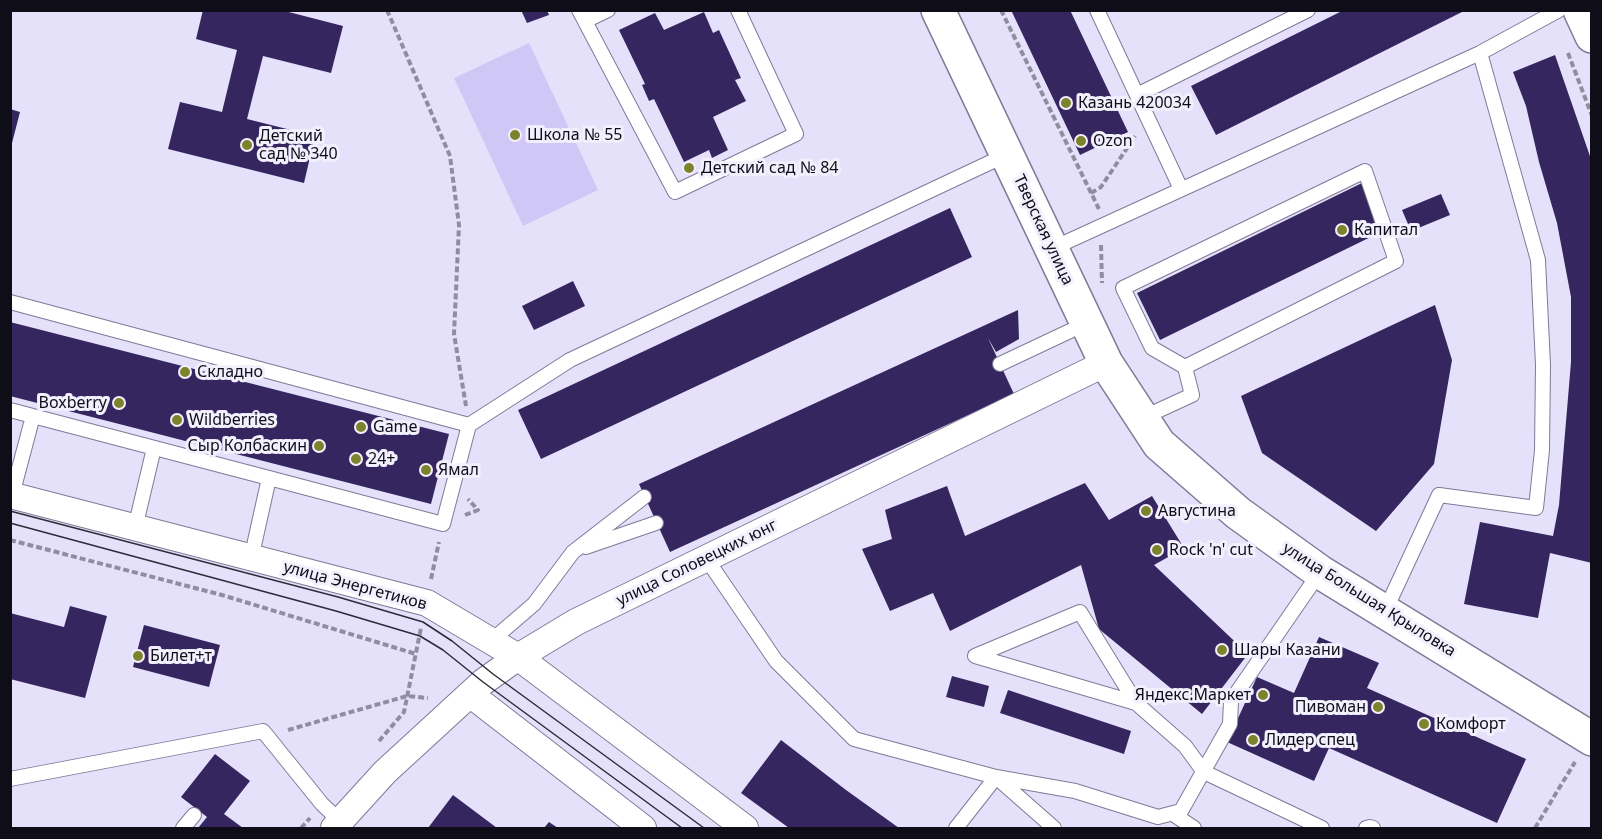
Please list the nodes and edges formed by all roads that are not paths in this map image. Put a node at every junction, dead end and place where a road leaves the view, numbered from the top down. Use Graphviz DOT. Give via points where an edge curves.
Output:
graph roads {
  1 [pos="608,10"];
  2 [pos="738,10"];
  3 [pos="938,10"];
  4 [pos="1097,10"];
  5 [pos="1308,10"];
  6 [pos="1564,11"];
  7 [pos="582,16"];
  8 [pos="1592,36"];
  9 [pos="1480,53"];
  10 [pos="1137,95"];
  11 [pos="1008,154"];
  12 [pos="1181,189"];
  13 [pos="1051,249"];
  14 [pos="10,302"];
  15 [pos="1087,323"];
  16 [pos="1106,363"];
  17 [pos="1000,364"];
  18 [pos="1185,367"];
  19 [pos="10,410"];
  20 [pos="33,416"];
  21 [pos="469,425"];
  22 [pos="1150,431"];
  23 [pos="154,448"];
  24 [pos="269,478"];
  25 [pos="11,495"];
  26 [pos="645,497"];
  27 [pos="656,523"];
  28 [pos="135,528"];
  29 [pos="573,552"];
  30 [pos="706,558"];
  31 [pos="251,559"];
  32 [pos="1320,572"];
  33 [pos="1384,611"];
  34 [pos="491,641"];
  35 [pos="518,657"];
  36 [pos="470,694"];
  37 [pos="1136,703"];
  38 [pos="1591,738"];
  39 [pos="1204,771"];
  40 [pos="996,777"];
  41 [pos="10,780"];
  42 [pos="1173,814"];
  43 [pos="194,815"];
  44 [pos="341,826"];
  45 [pos="183,828"];
  46 [pos="643,828"];
  47 [pos="745,828"];
  48 [pos="956,828"];
  49 [pos="1054,828"];
  50 [pos="1194,828"];
  51 [pos="1322,828"];
  52 [pos="1366,828"];
  53 [pos="1373,828"];
  1 -- 7 [label="lane"];
  2 -- 7 [label="lane" via="796,134 675,192"];
  3 -- 11 [label="street, Тверская улица"];
  4 -- 10 [label="lane"];
  5 -- 10 [label="lane"];
  6 -- 8 [label="street"];
  6 -- 9 [label="lane"];
  9 -- 12 [label="lane"];
  9 -- 33 [label="lane" via="1538,260 1543,365 1542,450 1536,508 1439,495"];
  10 -- 12 [label="lane"];
  11 -- 13 [label="street, Тверская улица"];
  11 -- 21 [label="lane" via="570,360"];
  12 -- 13 [label="lane"];
  13 -- 15 [label="street, Тверская улица"];
  14 -- 21 [label="lane"];
  15 -- 16 [label="street, Тверская улица"];
  15 -- 17 [label="lane"];
  16 -- 22 [label="street, Тверская улица"];
  16 -- 30 [label="street, улица Соловецких юнг"];
  18 -- 18 [label="lane" via="1152,348 1123,288 1365,171 1396,261"];
  18 -- 22 [label="lane" via="1192,395"];
  19 -- 20 [label="lane"];
  20 -- 23 [label="lane"];
  20 -- 25 [label="lane"];
  21 -- 24 [label="lane" via="443,524"];
  22 -- 32 [label="street, улица Большая Крыловка" via="1238,513"];
  23 -- 24 [label="lane"];
  23 -- 28 [label="lane"];
  24 -- 31 [label="lane"];
  25 -- 28 [label="street, улица Энергетиков"];
  26 -- 29 [label="lane"];
  27 -- 29 [label="lane"];
  28 -- 31 [label="street, улица Энергетиков"];
  29 -- 34 [label="lane" via="534,604"];
  30 -- 35 [label="street, улица Соловецких юнг" via="576,622"];
  30 -- 40 [label="lane" via="776,661 854,739"];
  31 -- 34 [label="street, улица Энергетиков" via="427,603"];
  32 -- 33 [label="street, улица Большая Крыловка"];
  32 -- 39 [label="lane" via="1231,701 1230,724"];
  33 -- 38 [label="street, улица Большая Крыловка"];
  34 -- 35 [label="street, улица Энергетиков"];
  35 -- 36 [label="street, улица Соловецких юнг"];
  35 -- 47 [label="street, улица Энергетиков"];
  36 -- 44 [label="street, улица Соловецких юнг" via="385,772"];
  36 -- 46 [label="street"];
  37 -- 37 [label="lane" via="1080,612 975,656 1124,700"];
  37 -- 39 [label="lane" via="1185,746"];
  39 -- 42 [label="lane" via="1181,811"];
  39 -- 51 [label="lane"];
  40 -- 42 [label="lane" via="1075,790 1158,817"];
  40 -- 48 [label="lane"];
  40 -- 49 [label="lane"];
  41 -- 44 [label="lane" via="263,730"];
  42 -- 50 [label="lane"];
  43 -- 45 [label="lane"];
  52 -- 53 [label="lane"];
}
